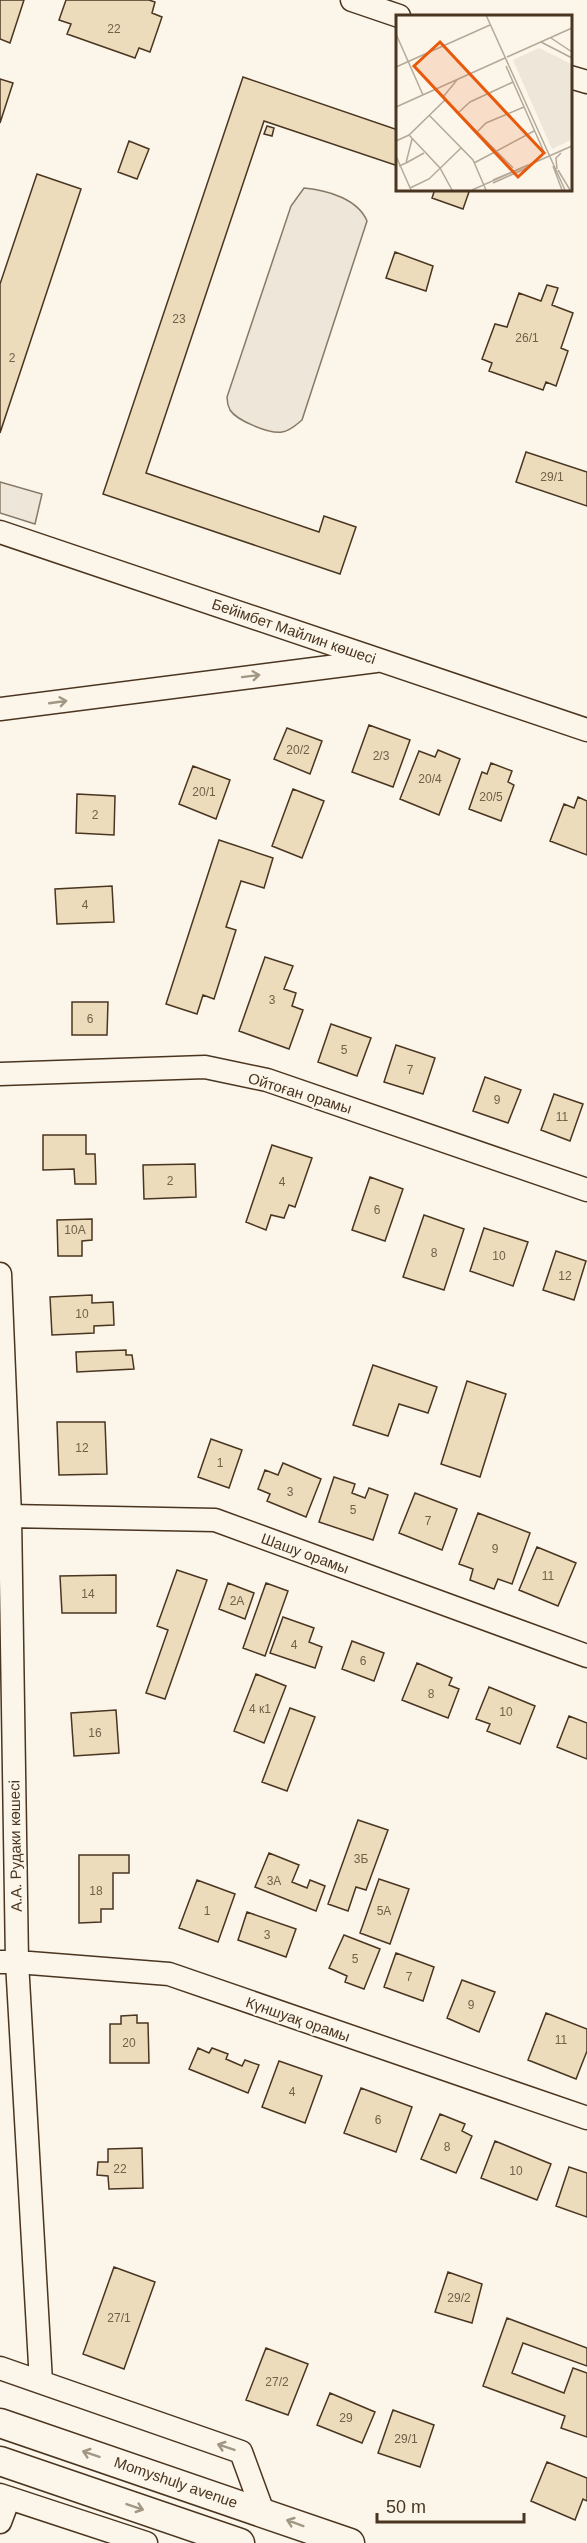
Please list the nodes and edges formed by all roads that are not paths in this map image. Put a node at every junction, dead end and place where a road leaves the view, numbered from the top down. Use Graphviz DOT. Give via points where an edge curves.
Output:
graph roads {
  1 [pos="352,0"];
  2 [pos="396,15"];
  3 [pos="572,77"];
  4 [pos="587,82"];
  5 [pos="0,532"];
  6 [pos="382,661"];
  7 [pos="0,709"];
  8 [pos="587,730"];
  9 [pos="0,1074"];
  10 [pos="587,1190"];
  11 [pos="0,1274"];
  12 [pos="10,1516"];
  13 [pos="587,1656"];
  14 [pos="8,1962"];
  15 [pos="587,2118"];
  16 [pos="0,2368"];
  17 [pos="41,2382"];
  18 [pos="0,2423"];
  19 [pos="0,2461"];
  20 [pos="4,2496"];
  21 [pos="263,2512"];
  22 [pos="0,2522"];
  23 [pos="146,2543"];
  24 [pos="240,2543"];
  25 [pos="351,2543"];
  1 -- 2 [label="street"];
  3 -- 4 [label="street"];
  5 -- 6 [label="street, Бейімбет Майлин көшесі"];
  7 -- 6 [label="street, one-way"];
  6 -- 8 [label="street, Бейімбет Майлин көшесі"];
  9 -- 10 [label="street, Ойтоған орамы" via="205,1067 236,1073 267,1080"];
  11 -- 12 [label="street, А.А. Рудаки көшесі"];
  12 -- 13 [label="street, Шашу орамы" via="215,1520"];
  12 -- 14 [label="street, А.А. Рудаки көшесі"];
  14 -- 15 [label="street, Күншуақ орамы" via="169,1974"];
  14 -- 17 [label="street, А.А. Рудаки көшесі"];
  16 -- 17 [label="street"];
  21 -- 17 [label="street, one-way" via="241,2452"];
  21 -- 18 [label="main road, Momyshuly avenue, one-way"];
  19 -- 24 [label="main road, one-way"];
  20 -- 22 [label="street"];
  20 -- 23 [label="street"];
  25 -- 21 [label="main road, Momyshuly avenue, one-way"];
}
